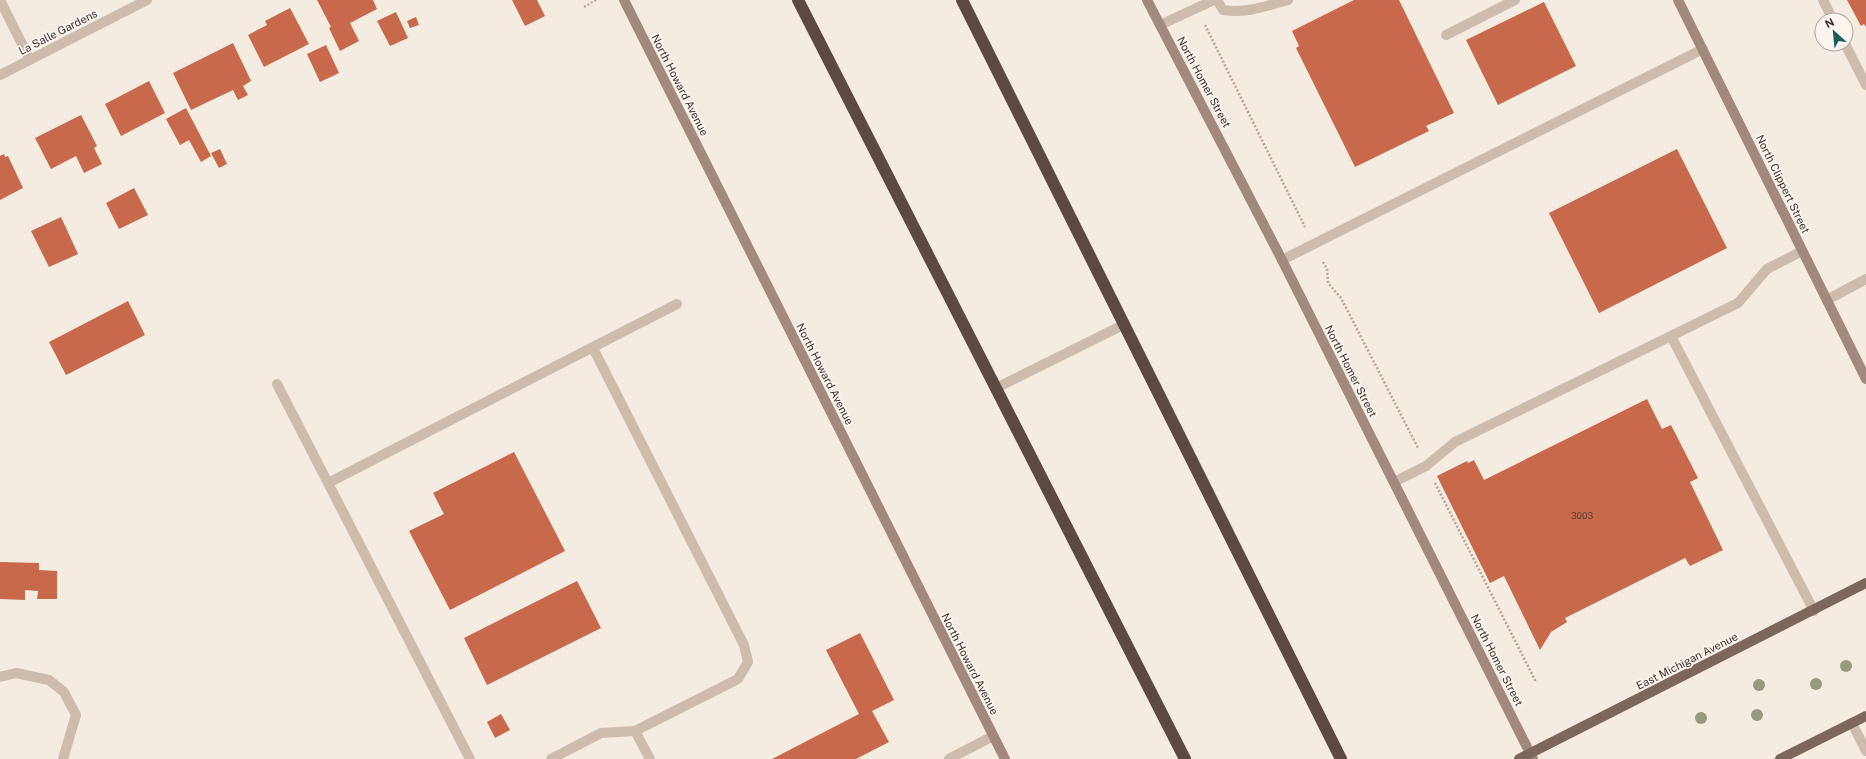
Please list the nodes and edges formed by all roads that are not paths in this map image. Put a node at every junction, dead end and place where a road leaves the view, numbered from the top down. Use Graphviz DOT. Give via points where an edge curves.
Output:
graph roads {
  1 [pos="0,0"];
  2 [pos="147,0"];
  3 [pos="624,0"];
  4 [pos="798,0"];
  5 [pos="962,0"];
  6 [pos="1147,0"];
  7 [pos="1216,0"];
  8 [pos="1261,0"];
  9 [pos="1288,0"];
  10 [pos="1515,0"];
  11 [pos="1678,0"];
  12 [pos="1823,0"];
  13 [pos="1245,11"];
  14 [pos="1829,12"];
  15 [pos="1160,25"];
  16 [pos="1446,35"];
  17 [pos="1703,49"];
  18 [pos="1849,52"];
  19 [pos="30,60"];
  20 [pos="0,75"];
  21 [pos="1866,85"];
  22 [pos="1802,251"];
  23 [pos="1282,260"];
  24 [pos="1866,279"];
  25 [pos="1827,300"];
  26 [pos="677,304"];
  27 [pos="1125,324"];
  28 [pos="1671,336"];
  29 [pos="593,348"];
  30 [pos="1866,379"];
  31 [pos="277,384"];
  32 [pos="996,388"];
  33 [pos="1394,482"];
  34 [pos="328,483"];
  35 [pos="1866,583"];
  36 [pos="1814,611"];
  37 [pos="0,677"];
  38 [pos="1866,716"];
  39 [pos="1852,722"];
  40 [pos="635,731"];
  41 [pos="993,736"];
  42 [pos="1866,751"];
  43 [pos="1532,756"];
  44 [pos="63,759"];
  45 [pos="470,759"];
  46 [pos="551,759"];
  47 [pos="650,759"];
  48 [pos="949,759"];
  49 [pos="1005,759"];
  50 [pos="1185,759"];
  51 [pos="1341,759"];
  52 [pos="1519,759"];
  53 [pos="1782,759"];
  1 -- 19 [label="street"];
  2 -- 19 [label="street, La Salle Gardens"];
  3 -- 41 [label="street, North Howard Avenue"];
  4 -- 32 [label="highway"];
  5 -- 27 [label="highway"];
  6 -- 15 [label="street, North Homer Street"];
  7 -- 13 [label="street" via="1223,10"];
  7 -- 15 [label="street"];
  8 -- 13 [label="street"];
  9 -- 13 [label="street"];
  10 -- 16 [label="street"];
  11 -- 17 [label="street, North Clippert Street"];
  12 -- 14 [label="street"];
  15 -- 23 [label="street, North Homer Street"];
  17 -- 22 [label="street, North Clippert Street"];
  17 -- 23 [label="street"];
  18 -- 21 [label="street"];
  19 -- 20 [label="street, La Salle Gardens"];
  22 -- 25 [label="street, North Clippert Street"];
  22 -- 28 [label="street" via="1767,269 1738,302"];
  23 -- 33 [label="street, North Homer Street"];
  24 -- 25 [label="street"];
  25 -- 30 [label="street, North Clippert Street"];
  26 -- 29 [label="street"];
  27 -- 32 [label="street"];
  27 -- 51 [label="highway"];
  28 -- 33 [label="street" via="1456,442 1426,466"];
  28 -- 36 [label="street"];
  29 -- 34 [label="street"];
  29 -- 40 [label="street" via="744,644 748,662 738,679"];
  31 -- 34 [label="street"];
  32 -- 50 [label="highway"];
  33 -- 43 [label="street, North Homer Street"];
  34 -- 45 [label="street"];
  35 -- 36 [label="main road, East Michigan Avenue"];
  36 -- 43 [label="main road, East Michigan Avenue"];
  37 -- 44 [label="street" via="16,673 49,680 64,692 76,714"];
  38 -- 39 [label="main road"];
  39 -- 42 [label="street"];
  39 -- 53 [label="main road"];
  40 -- 46 [label="street" via="601,733"];
  40 -- 47 [label="street"];
  41 -- 48 [label="street"];
  41 -- 49 [label="street, North Howard Avenue"];
  43 -- 52 [label="main road, East Michigan Avenue"];
}
